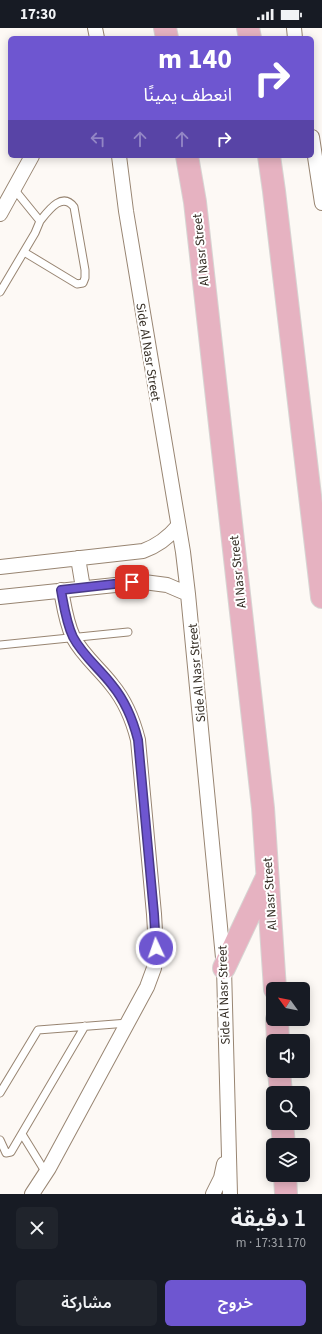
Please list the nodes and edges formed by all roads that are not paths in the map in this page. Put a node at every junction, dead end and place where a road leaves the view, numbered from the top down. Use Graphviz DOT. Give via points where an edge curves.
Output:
graph roads {
  1 [pos="314,151"];
  2 [pos="31,158"];
  3 [pos="119,158"];
  4 [pos="187,158"];
  5 [pos="268,158"];
  6 [pos="7,195"];
  7 [pos="322,203"];
  8 [pos="0,214"];
  9 [pos="40,221"];
  10 [pos="24,252"];
  11 [pos="0,292"];
  12 [pos="178,526"];
  13 [pos="78,558"];
  14 [pos="0,566"];
  15 [pos="83,588"];
  16 [pos="61,590"];
  17 [pos="188,594"];
  18 [pos="0,597"];
  19 [pos="322,597"];
  20 [pos="128,632"];
  21 [pos="73,638"];
  22 [pos="0,645"];
  23 [pos="268,876"];
  24 [pos="224,968"];
  25 [pos="275,982"];
  26 [pos="128,1023"];
  27 [pos="85,1026"];
  28 [pos="0,1093"];
  29 [pos="22,1134"];
  30 [pos="0,1140"];
  31 [pos="228,1148"];
  32 [pos="46,1173"];
  33 [pos="285,1182"];
  34 [pos="32,1194"];
  35 [pos="213,1194"];
  36 [pos="230,1194"];
  37 [pos="286,1194"];
  1 -- 7 [label="street"];
  2 -- 6 [label="street"];
  3 -- 12 [label="street, Side Al Nasr Street"];
  4 -- 23 [label="main road, Al Nasr Street" via="195,202 236,560"];
  5 -- 19 [label="main road"];
  6 -- 8 [label="street"];
  6 -- 9 [label="lane"];
  9 -- 10 [label="lane"];
  9 -- 10 [label="lane" via="56,203 61,201 72,204 85,270 83,283 77,284"];
  10 -- 11 [label="lane"];
  12 -- 13 [label="street" via="160,543 142,551"];
  12 -- 17 [label="street, Side Al Nasr Street"];
  13 -- 14 [label="street"];
  13 -- 15 [label="street"];
  15 -- 16 [label="street"];
  15 -- 17 [label="street" via="144,582 167,585"];
  16 -- 18 [label="street"];
  16 -- 21 [label="street" via="66,619"];
  17 -- 24 [label="street, Side Al Nasr Street"];
  20 -- 21 [label="lane"];
  21 -- 22 [label="lane"];
  21 -- 26 [label="street" via="124,701 133,720 138,740 156,948 154,968 147,987"];
  23 -- 24 [label="main road"];
  23 -- 25 [label="main road, Al Nasr Street"];
  24 -- 31 [label="street, Side Al Nasr Street"];
  26 -- 27 [label="lane"];
  26 -- 32 [label="street"];
  27 -- 28 [label="lane" via="38,1030"];
  27 -- 29 [label="lane"];
  29 -- 30 [label="lane" via="9,1153 5,1151"];
  29 -- 32 [label="lane"];
  31 -- 35 [label="street" via="221,1178"];
  31 -- 36 [label="street, Side Al Nasr Street"];
  32 -- 34 [label="street"];
  33 -- 37 [label="main road"];
}
